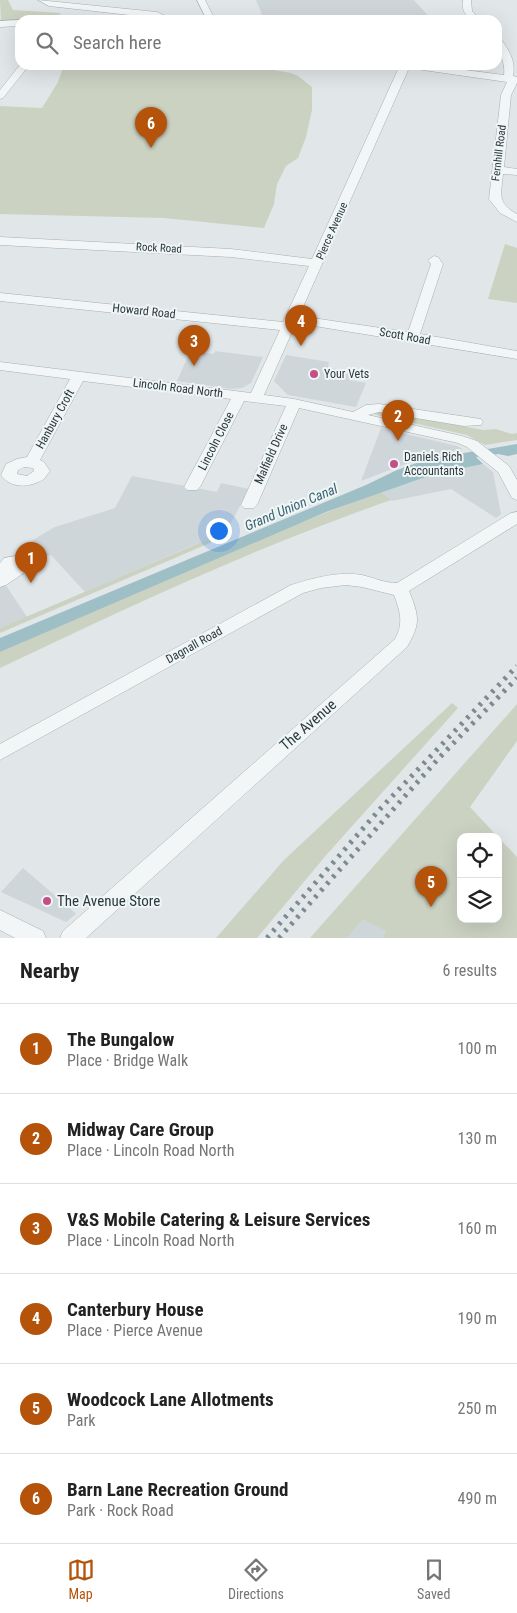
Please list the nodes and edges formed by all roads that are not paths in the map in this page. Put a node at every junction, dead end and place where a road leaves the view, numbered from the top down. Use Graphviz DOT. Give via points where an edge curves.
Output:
graph roads {
  1 [pos="42,0"];
  2 [pos="202,0"];
  3 [pos="467,0"];
  4 [pos="157,15"];
  5 [pos="209,15"];
  6 [pos="471,15"];
  7 [pos="15,23"];
  8 [pos="0,24"];
  9 [pos="502,46"];
  10 [pos="20,70"];
  11 [pos="403,70"];
  12 [pos="444,70"];
  13 [pos="513,79"];
  14 [pos="4,85"];
  15 [pos="0,96"];
  16 [pos="503,121"];
  17 [pos="517,122"];
  18 [pos="497,170"];
  19 [pos="517,172"];
  20 [pos="517,218"];
  21 [pos="0,241"];
  22 [pos="434,260"];
  23 [pos="317,264"];
  24 [pos="0,297"];
  25 [pos="291,323"];
  26 [pos="413,337"];
  27 [pos="517,355"];
  28 [pos="0,366"];
  29 [pos="79,375"];
  30 [pos="240,395"];
  31 [pos="256,397"];
  32 [pos="294,403"];
  33 [pos="355,416"];
  34 [pos="476,422"];
  35 [pos="32,462"];
  36 [pos="192,487"];
  37 [pos="517,495"];
  38 [pos="248,505"];
  39 [pos="517,517"];
  40 [pos="0,574"];
  41 [pos="0,581"];
  42 [pos="400,589"];
  43 [pos="0,753"];
  44 [pos="0,919"];
  45 [pos="78,937"];
  46 [pos="34,938"];
  1 -- 4 [label="street" via="49,4"];
  2 -- 5 [label="street"];
  3 -- 6 [label="street" via="467,11"];
  7 -- 8 [label="street"];
  9 -- 13 [label="street"];
  10 -- 14 [label="street"];
  11 -- 23 [label="street, Pierce Avenue"];
  12 -- 13 [label="street"];
  13 -- 16 [label="street, Fernhill Road" via="506,95"];
  14 -- 15 [label="street"];
  16 -- 17 [label="street"];
  16 -- 18 [label="street, Fernhill Road"];
  18 -- 19 [label="street"];
  18 -- 20 [label="street, Fernhill Road" via="494,199 506,213"];
  21 -- 23 [label="street, Rock Road" via="213,251"];
  22 -- 26 [label="street" via="437,264"];
  23 -- 25 [label="street, Pierce Avenue"];
  24 -- 25 [label="street, Howard Road"];
  25 -- 26 [label="street, Scott Road"];
  25 -- 31 [label="street, Pierce Avenue"];
  26 -- 27 [label="street, Scott Road"];
  28 -- 29 [label="street, Lincoln Road North"];
  29 -- 30 [label="street, Lincoln Road North"];
  29 -- 35 [label="street, Hanbury Croft"];
  30 -- 31 [label="street, Lincoln Road North"];
  30 -- 36 [label="street, Lincoln Close"];
  31 -- 32 [label="street, Lincoln Road North"];
  32 -- 33 [label="street, Lincoln Road North"];
  32 -- 38 [label="street, Malfield Drive"];
  33 -- 34 [label="street" via="371,408 379,408"];
  33 -- 37 [label="street, Lincoln Road North" via="469,442 504,469"];
  39 -- 42 [label="street"];
  40 -- 41 [label="street" via="10,562 34,558"];
  42 -- 43 [label="street, Dagnall Road" via="391,590 360,580 312,584 297,589"];
  42 -- 45 [label="street, The Avenue" via="410,620 410,630 401,643 277,752"];
  44 -- 46 [label="street"];
}
